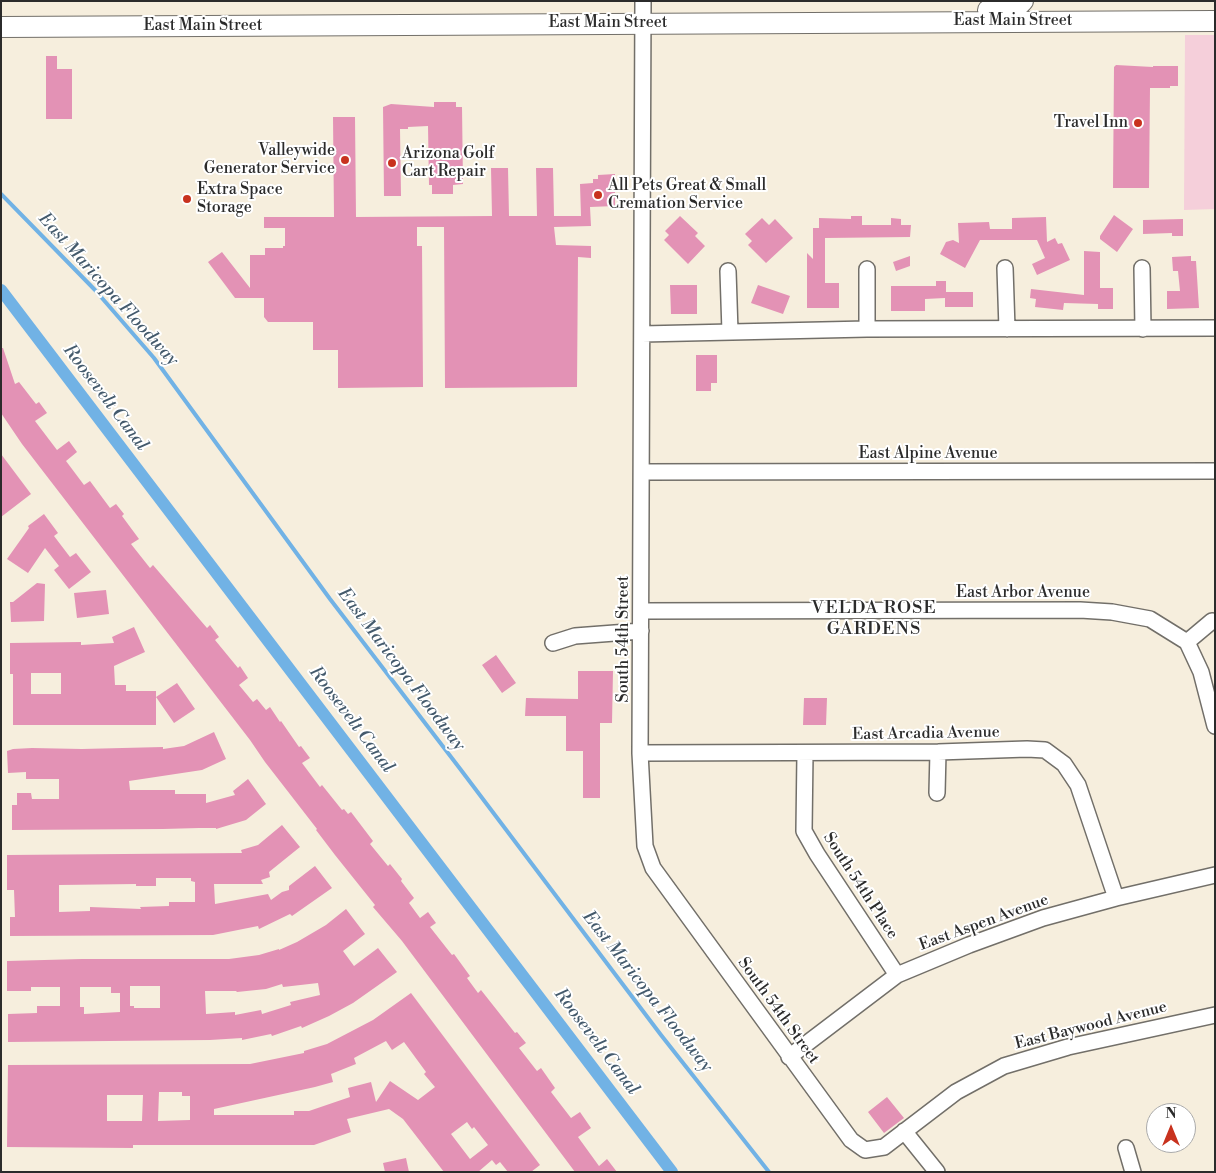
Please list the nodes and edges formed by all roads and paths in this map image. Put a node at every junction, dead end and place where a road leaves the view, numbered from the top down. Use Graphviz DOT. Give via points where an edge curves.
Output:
graph roads {
  1 [pos="1023,1"];
  2 [pos="643,11"];
  3 [pos="1215,21"];
  4 [pos="896,22"];
  5 [pos="1,27"];
  6 [pos="1005,268"];
  7 [pos="1142,268"];
  8 [pos="867,269"];
  9 [pos="728,271"];
  10 [pos="1215,328"];
  11 [pos="868,329"];
  12 [pos="1007,329"];
  13 [pos="1143,329"];
  14 [pos="730,332"];
  15 [pos="642,334"];
  16 [pos="1215,471"];
  17 [pos="642,472"];
  18 [pos="642,611"];
  19 [pos="1212,621"];
  20 [pos="641,631"];
  21 [pos="1187,642"];
  22 [pos="553,643"];
  23 [pos="1215,726"];
  24 [pos="938,752"];
  25 [pos="640,753"];
  26 [pos="805,753"];
  27 [pos="937,793"];
  28 [pos="1215,874"];
  29 [pos="1116,898"];
  30 [pos="898,976"];
  31 [pos="1215,1015"];
  32 [pos="790,1057"];
  33 [pos="904,1131"];
  34 [pos="1126,1148"];
  35 [pos="937,1172"];
  36 [pos="1133,1172"];
  1 -- 4 [label="main road" via="1012,8 933,10"];
  2 -- 4 [label="main road, East Main Street"];
  2 -- 5 [label="main road, East Main Street"];
  2 -- 15 [label="street, South 54th Street"];
  3 -- 4 [label="main road, East Main Street"];
  6 -- 12 [label="street"];
  7 -- 13 [label="street"];
  8 -- 11 [label="street"];
  9 -- 14 [label="street"];
  10 -- 13 [label="street"];
  11 -- 12 [label="street"];
  11 -- 14 [label="street"];
  12 -- 13 [label="street"];
  14 -- 15 [label="street"];
  15 -- 17 [label="street, South 54th Street"];
  16 -- 17 [label="street, East Alpine Avenue"];
  17 -- 18 [label="street, South 54th Street"];
  18 -- 20 [label="street, South 54th Street"];
  18 -- 21 [label="street, East Arbor Avenue" via="1080,610 1150,619"];
  19 -- 21 [label="street"];
  20 -- 22 [label="street" via="575,636"];
  20 -- 25 [label="street, South 54th Street"];
  21 -- 23 [label="street" via="1201,672"];
  24 -- 26 [label="street, East Arcadia Avenue"];
  24 -- 27 [label="street"];
  24 -- 29 [label="street, East Arcadia Avenue" via="1045,750 1064,764 1078,785"];
  25 -- 26 [label="street, East Arcadia Avenue"];
  25 -- 32 [label="street, South 54th Street" via="644,846 653,868"];
  26 -- 30 [label="street, South 54th Place" via="804,830"];
  28 -- 29 [label="street, East Aspen Avenue"];
  29 -- 30 [label="street, East Aspen Avenue" via="1043,918 978,941"];
  30 -- 32 [label="street, East Aspen Avenue"];
  31 -- 33 [label="street, East Baywood Avenue" via="1068,1047 1004,1066 956,1092"];
  32 -- 33 [label="street, South 54th Street" via="851,1140 865,1150 884,1147"];
  33 -- 35 [label="street"];
  34 -- 36 [label="street"];
}
